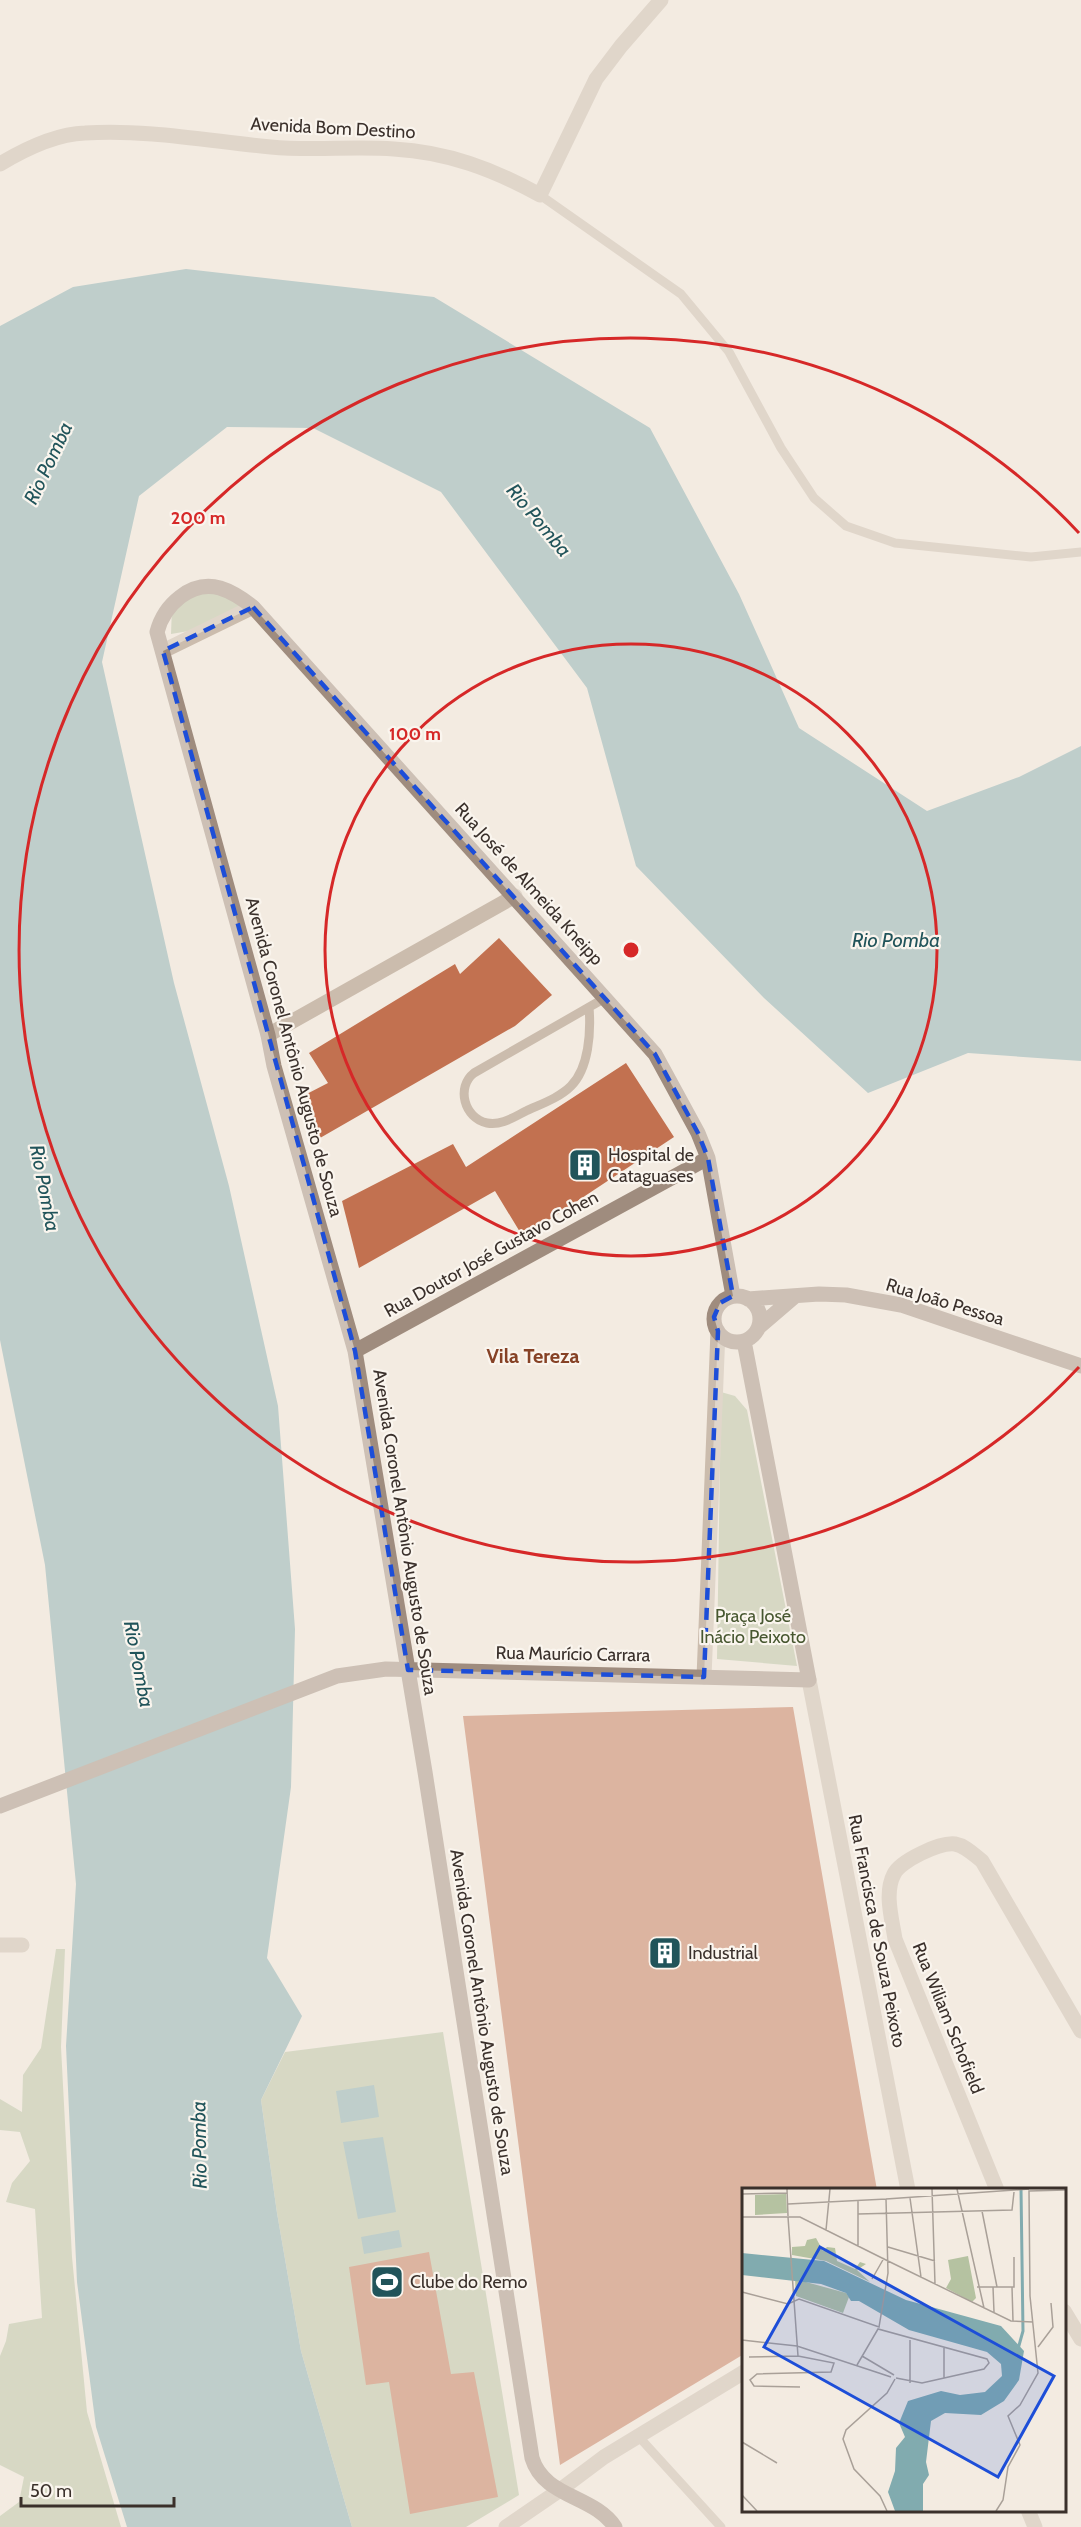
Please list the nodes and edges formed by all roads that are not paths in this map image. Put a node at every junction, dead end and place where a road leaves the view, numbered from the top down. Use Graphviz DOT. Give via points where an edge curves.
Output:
graph roads {
  1 [pos="661,0"];
  2 [pos="0,164"];
  3 [pos="540,195"];
  4 [pos="1081,552"];
  5 [pos="183,594"];
  6 [pos="253,607"];
  7 [pos="163,651"];
  8 [pos="515,896"];
  9 [pos="605,998"];
  10 [pos="589,1007"];
  11 [pos="268,1035"];
  12 [pos="708,1158"];
  13 [pos="741,1297"];
  14 [pos="794,1297"];
  15 [pos="759,1327"];
  16 [pos="718,1331"];
  17 [pos="744,1341"];
  18 [pos="355,1351"];
  19 [pos="1081,1366"];
  20 [pos="408,1670"];
  21 [pos="704,1677"];
  22 [pos="809,1680"];
  23 [pos="0,1806"];
  24 [pos="0,1945"];
  25 [pos="22,1945"];
  26 [pos="1081,2031"];
  27 [pos="908,2188"];
  28 [pos="996,2188"];
  29 [pos="1066,2313"];
  30 [pos="1081,2339"];
  31 [pos="742,2373"];
  32 [pos="639,2437"];
  33 [pos="560,2490"];
  34 [pos="1028,2512"];
  35 [pos="506,2527"];
  36 [pos="615,2527"];
  37 [pos="721,2527"];
  38 [pos="1035,2527"];
  1 -- 3 [label="street" via="596,79"];
  2 -- 3 [label="street, Avenida Bom Destino" via="46,141 83,132 172,136 273,147 426,152 468,161"];
  3 -- 4 [label="lane" via="681,294 729,352 781,448 814,498 846,526 895,543 1031,557"];
  5 -- 6 [label="street, Rua José de Almeida Kneipp" via="204,587 219,588"];
  5 -- 7 [label="street, Avenida Coronel Antônio Augusto de Souza" via="160,620 157,632"];
  6 -- 7 [label="street"];
  6 -- 8 [label="street, Rua José de Almeida Kneipp"];
  7 -- 11 [label="street, Avenida Coronel Antônio Augusto de Souza"];
  8 -- 9 [label="street, Rua José de Almeida Kneipp"];
  8 -- 11 [label="street"];
  9 -- 10 [label="lane"];
  9 -- 12 [label="street, Rua José de Almeida Kneipp" via="655,1054"];
  10 -- 10 [label="lane" via="466,1079 463,1098 477,1118 501,1123 558,1096 572,1085 585,1056"];
  11 -- 18 [label="street, Avenida Coronel Antônio Augusto de Souza"];
  12 -- 13 [label="street, Rua José de Almeida Kneipp"];
  12 -- 18 [label="street, Rua Doutor José Gustavo Cohen"];
  13 -- 14 [label="street, Rua João Pessoa"];
  13 -- 15 [label="street" via="758,1310"];
  13 -- 16 [label="street" via="726,1298 716,1309"];
  14 -- 15 [label="street"];
  14 -- 19 [label="street, Rua João Pessoa" via="846,1295 901,1305"];
  15 -- 17 [label="street"];
  16 -- 17 [label="street" via="729,1341"];
  16 -- 21 [label="street"];
  17 -- 22 [label="street"];
  18 -- 20 [label="street, Avenida Coronel Antônio Augusto de Souza"];
  20 -- 21 [label="street, Rua Maurício Carrara"];
  20 -- 23 [label="street, Rua Maurício Carrara" via="337,1676"];
  20 -- 33 [label="street, Avenida Coronel Antônio Augusto de Souza" via="531,2458 541,2478"];
  21 -- 22 [label="street, Rua Maurício Carrara"];
  22 -- 27 [label="street, Rua Francisca de Souza Peixoto"];
  24 -- 25 [label="street"];
  26 -- 28 [label="street, Rua Wiliam Schofield" via="982,1861 953,1844 921,1853 894,1873 889,1894 895,1939"];
  29 -- 30 [label="street"];
  31 -- 32 [label="street"];
  32 -- 33 [label="street"];
  32 -- 37 [label="lane"];
  33 -- 35 [label="street"];
  33 -- 36 [label="street, Avenida Coronel Antônio Augusto de Souza" via="602,2512"];
  34 -- 38 [label="street"];
}
